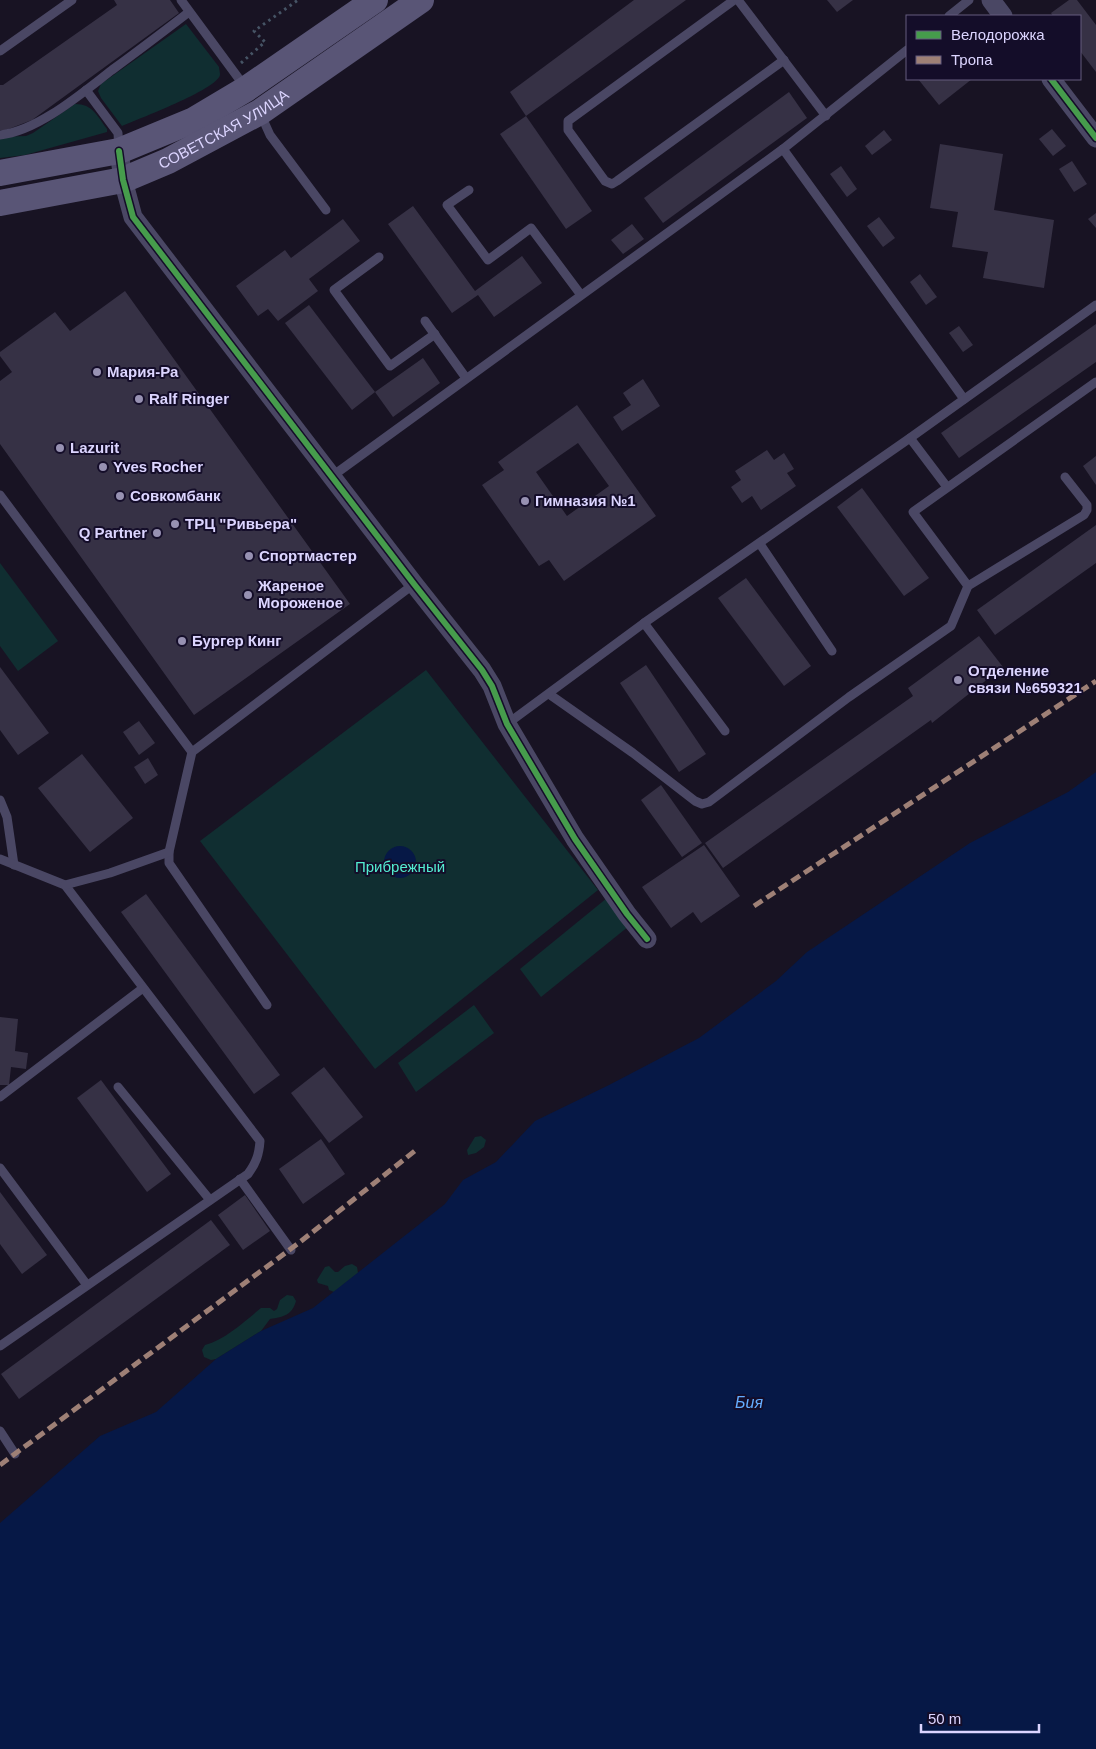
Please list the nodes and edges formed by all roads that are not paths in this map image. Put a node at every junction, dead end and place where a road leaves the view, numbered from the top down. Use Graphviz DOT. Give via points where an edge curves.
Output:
graph roads {
  1 [pos="72,0"];
  2 [pos="181,0"];
  3 [pos="375,0"];
  4 [pos="421,0"];
  5 [pos="736,0"];
  6 [pos="969,0"];
  7 [pos="991,0"];
  8 [pos="189,12"];
  9 [pos="950,15"];
  10 [pos="1002,15"];
  11 [pos="0,51"];
  12 [pos="906,51"];
  13 [pos="784,60"];
  14 [pos="239,80"];
  15 [pos="1052,80"];
  16 [pos="86,90"];
  17 [pos="260,112"];
  18 [pos="826,116"];
  19 [pos="0,135"];
  20 [pos="1096,138"];
  21 [pos="783,149"];
  22 [pos="119,151"];
  23 [pos="0,173"];
  24 [pos="123,180"];
  25 [pos="469,190"];
  26 [pos="0,202"];
  27 [pos="326,210"];
  28 [pos="379,257"];
  29 [pos="581,295"];
  30 [pos="1096,305"];
  31 [pos="426,321"];
  32 [pos="435,334"];
  33 [pos="466,378"];
  34 [pos="1096,382"];
  35 [pos="964,399"];
  36 [pos="910,438"];
  37 [pos="331,477"];
  38 [pos="1065,477"];
  39 [pos="947,487"];
  40 [pos="0,495"];
  41 [pos="760,544"];
  42 [pos="414,584"];
  43 [pos="968,586"];
  44 [pos="644,623"];
  45 [pos="832,651"];
  46 [pos="549,694"];
  47 [pos="507,724"];
  48 [pos="726,732"];
  49 [pos="192,752"];
  50 [pos="0,800"];
  51 [pos="169,852"];
  52 [pos="0,859"];
  53 [pos="14,865"];
  54 [pos="64,885"];
  55 [pos="647,939"];
  56 [pos="143,988"];
  57 [pos="267,1005"];
  58 [pos="118,1087"];
  59 [pos="0,1097"];
  60 [pos="0,1168"];
  61 [pos="240,1179"];
  62 [pos="210,1200"];
  63 [pos="291,1250"];
  64 [pos="87,1284"];
  65 [pos="0,1346"];
  66 [pos="0,1431"];
  67 [pos="15,1454"];
  1 -- 11 [label="lane"];
  2 -- 8 [label="lane"];
  3 -- 14 [label="main road, СОВЕТСКАЯ УЛИЦА"];
  4 -- 17 [label="main road, СОВЕТСКАЯ УЛИЦА"];
  5 -- 13 [label="lane"];
  5 -- 13 [label="lane" via="568,121 568,130 605,181 616,182"];
  6 -- 9 [label="lane"];
  7 -- 10 [label="street"];
  8 -- 14 [label="lane"];
  8 -- 16 [label="lane"];
  12 -- 18 [label="lane"];
  13 -- 18 [label="lane"];
  14 -- 17 [label="main road"];
  14 -- 22 [label="main road, СОВЕТСКАЯ УЛИЦА" via="194,120"];
  15 -- 20 [label="street"];
  16 -- 19 [label="lane" via="37,123 21,131"];
  16 -- 22 [label="lane" via="118,133"];
  17 -- 24 [label="main road, СОВЕТСКАЯ УЛИЦА" via="168,161"];
  17 -- 27 [label="lane" via="270,135"];
  18 -- 21 [label="lane"];
  21 -- 29 [label="lane"];
  21 -- 35 [label="lane"];
  22 -- 23 [label="main road, СОВЕТСКАЯ УЛИЦА"];
  22 -- 24 [label="street"];
  24 -- 26 [label="main road, СОВЕТСКАЯ УЛИЦА"];
  24 -- 37 [label="street" via="133,217"];
  25 -- 29 [label="lane" via="447,205 488,260 531,228"];
  28 -- 32 [label="lane" via="334,290 390,366"];
  29 -- 33 [label="lane"];
  30 -- 35 [label="lane"];
  31 -- 32 [label="lane"];
  32 -- 33 [label="lane"];
  33 -- 37 [label="lane"];
  34 -- 39 [label="lane"];
  35 -- 36 [label="lane"];
  36 -- 39 [label="lane"];
  36 -- 41 [label="lane"];
  37 -- 42 [label="street"];
  38 -- 43 [label="lane" via="1087,505 1084,514"];
  39 -- 43 [label="lane" via="913,512"];
  40 -- 49 [label="lane"];
  41 -- 44 [label="lane"];
  41 -- 45 [label="lane"];
  42 -- 47 [label="street" via="482,670"];
  42 -- 49 [label="lane"];
  43 -- 46 [label="lane" via="951,626 702,804"];
  44 -- 46 [label="lane"];
  44 -- 48 [label="lane"];
  46 -- 47 [label="lane"];
  47 -- 55 [label="street" via="574,840"];
  49 -- 51 [label="lane"];
  50 -- 53 [label="lane" via="7,817"];
  51 -- 54 [label="lane"];
  51 -- 57 [label="lane" via="169,863"];
  52 -- 53 [label="lane"];
  53 -- 54 [label="lane"];
  54 -- 56 [label="lane"];
  56 -- 59 [label="lane"];
  56 -- 61 [label="lane" via="260,1141 256,1164"];
  58 -- 62 [label="lane"];
  60 -- 64 [label="lane"];
  61 -- 62 [label="lane"];
  61 -- 63 [label="lane"];
  62 -- 64 [label="lane"];
  64 -- 65 [label="lane"];
  66 -- 67 [label="lane"];
}
